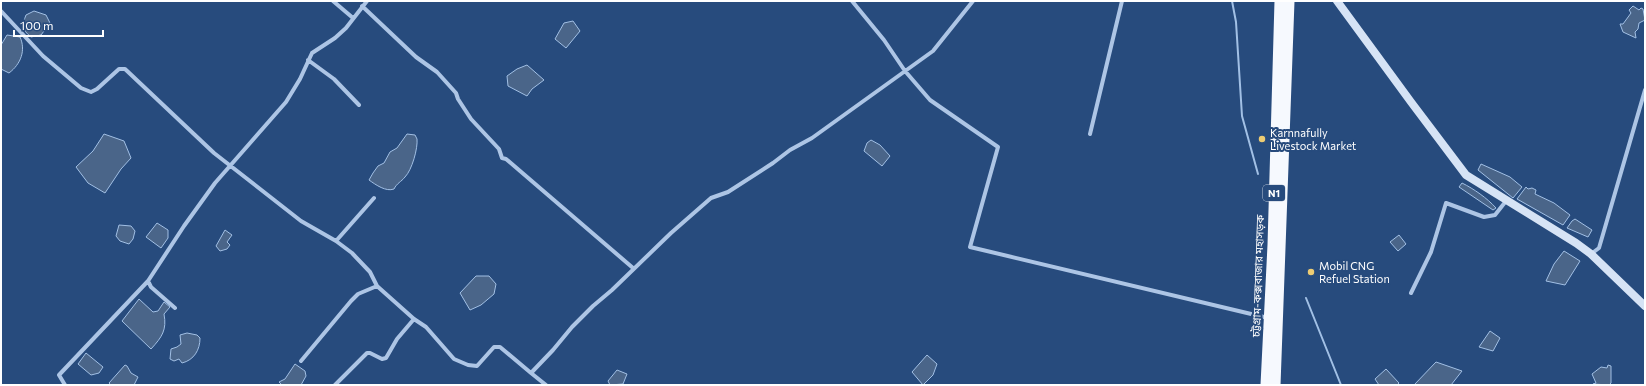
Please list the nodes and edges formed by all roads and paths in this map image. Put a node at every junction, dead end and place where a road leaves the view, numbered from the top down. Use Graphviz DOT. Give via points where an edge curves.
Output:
graph roads {
  1 [pos="333,1"];
  2 [pos="367,1"];
  3 [pos="852,1"];
  4 [pos="973,1"];
  5 [pos="1122,1"];
  6 [pos="1280,1"];
  7 [pos="1289,1"];
  8 [pos="1338,1"];
  9 [pos="362,6"];
  10 [pos="1,11"];
  11 [pos="353,18"];
  12 [pos="308,60"];
  13 [pos="905,71"];
  14 [pos="1645,90"];
  15 [pos="358,106"];
  16 [pos="1090,134"];
  17 [pos="230,165"];
  18 [pos="374,198"];
  19 [pos="1506,201"];
  20 [pos="336,241"];
  21 [pos="1591,254"];
  22 [pos="634,268"];
  23 [pos="148,281"];
  24 [pos="377,286"];
  25 [pos="1411,293"];
  26 [pos="1645,306"];
  27 [pos="175,308"];
  28 [pos="1269,318"];
  29 [pos="414,319"];
  30 [pos="301,361"];
  31 [pos="531,373"];
  32 [pos="65,385"];
  33 [pos="336,385"];
  34 [pos="546,385"];
  35 [pos="1266,385"];
  36 [pos="1275,385"];
  1 -- 11 [label="street"];
  2 -- 9 [label="street"];
  3 -- 13 [label="street"];
  4 -- 13 [label="street" via="933,51"];
  5 -- 16 [label="street"];
  6 -- 28 [label="highway, চট্টগ্রাম-কক্সবাজার মহাসড়ক / N1"];
  7 -- 36 [label="highway, চট্টগ্রাম-কক্সবাজার মহাসড়ক / N1"];
  8 -- 19 [label="main road" via="1466,174"];
  9 -- 11 [label="street"];
  9 -- 22 [label="street" via="416,57 437,72 456,93 471,119 499,149 502,158"];
  10 -- 17 [label="street" via="43,56 81,88 91,92 98,89 119,69 125,69"];
  11 -- 12 [label="street" via="336,38 312,53"];
  12 -- 15 [label="street" via="334,79"];
  12 -- 17 [label="street" via="286,102"];
  13 -- 22 [label="street" via="812,138 728,192 711,198"];
  13 -- 28 [label="street" via="930,100 998,147 970,247"];
  14 -- 21 [label="street" via="1599,248"];
  17 -- 20 [label="street" via="301,221"];
  17 -- 23 [label="street" via="184,226"];
  18 -- 20 [label="street"];
  19 -- 21 [label="main road"];
  19 -- 25 [label="street" via="1495,215 1484,217 1446,204 1432,252"];
  20 -- 24 [label="street" via="370,272"];
  21 -- 26 [label="main road"];
  22 -- 31 [label="street" via="577,322"];
  23 -- 27 [label="street" via="151,287"];
  23 -- 32 [label="street" via="59,375"];
  24 -- 29 [label="street"];
  24 -- 30 [label="street" via="358,294"];
  28 -- 35 [label="highway, চট্টগ্রাম-কক্সবাজার মহাসড়ক / N1"];
  29 -- 31 [label="street" via="426,326 454,359 477,366 494,347 500,347"];
  29 -- 33 [label="street" via="397,339 386,358 367,353"];
  31 -- 34 [label="street"];
}
